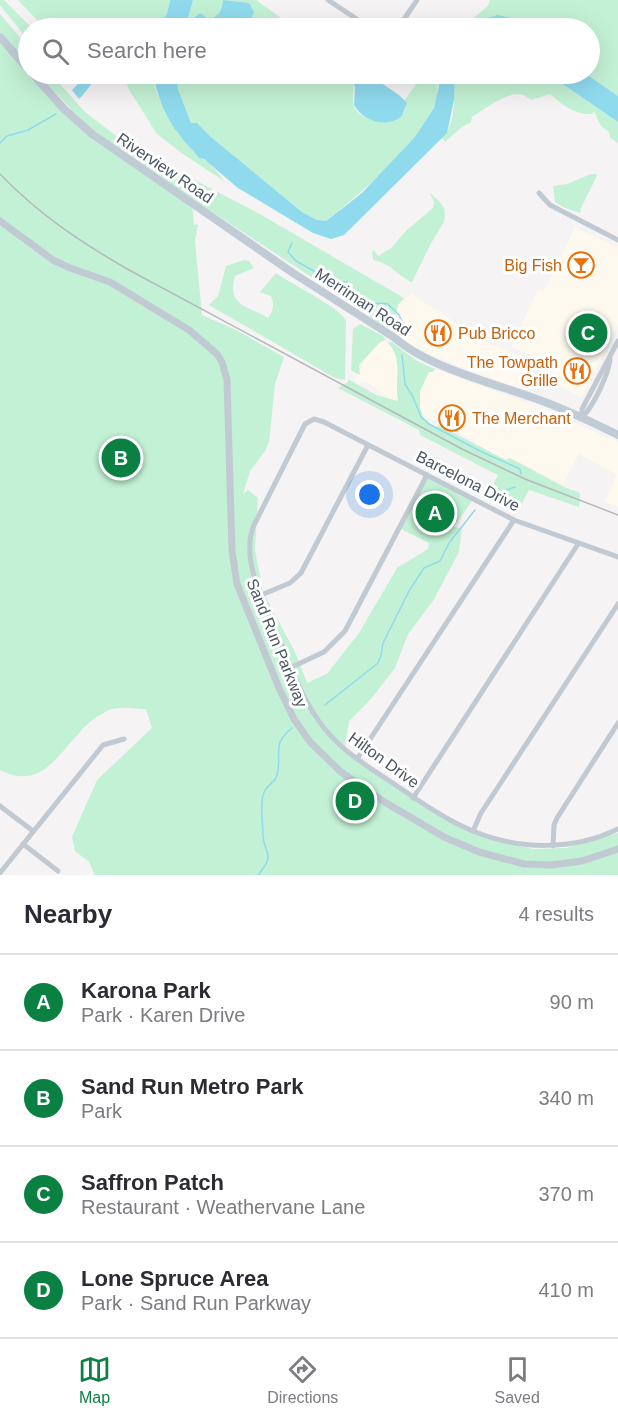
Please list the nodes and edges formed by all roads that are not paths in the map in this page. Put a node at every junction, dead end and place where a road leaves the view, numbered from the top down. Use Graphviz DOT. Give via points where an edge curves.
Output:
graph roads {
  1 [pos="329,0"];
  2 [pos="417,0"];
  3 [pos="355,18"];
  4 [pos="405,18"];
  5 [pos="0,37"];
  6 [pos="18,58"];
  7 [pos="42,84"];
  8 [pos="539,193"];
  9 [pos="0,220"];
  10 [pos="618,240"];
  11 [pos="293,273"];
  12 [pos="618,341"];
  13 [pos="582,417"];
  14 [pos="310,420"];
  15 [pos="618,435"];
  16 [pos="368,445"];
  17 [pos="426,475"];
  18 [pos="514,520"];
  19 [pos="578,544"];
  20 [pos="618,557"];
  21 [pos="261,595"];
  22 [pos="618,604"];
  23 [pos="292,667"];
  24 [pos="618,723"];
  25 [pos="123,739"];
  26 [pos="357,759"];
  27 [pos="413,798"];
  28 [pos="0,806"];
  29 [pos="618,829"];
  30 [pos="33,831"];
  31 [pos="473,831"];
  32 [pos="23,844"];
  33 [pos="553,846"];
  34 [pos="618,849"];
  35 [pos="58,871"];
  36 [pos="0,873"];
  1 -- 3 [label="street"];
  2 -- 4 [label="street"];
  5 -- 6 [label="main road"];
  7 -- 11 [label="main road, Riverview Road" via="92,134"];
  8 -- 10 [label="street" via="550,205"];
  9 -- 34 [label="street, Sand Run Parkway" via="53,260 106,280 174,320 221,359 227,380 231,540 237,584 294,719 317,750 347,777 398,810 456,843 488,855 525,864 551,865 582,861"];
  11 -- 13 [label="main road, Merriman Road" via="424,357"];
  12 -- 13 [label="street" via="596,389 582,409"];
  13 -- 15 [label="main road, Merriman Road"];
  14 -- 16 [label="street, Barcelona Drive" via="324,422"];
  14 -- 21 [label="street, Hilton Drive" via="251,531 251,561"];
  16 -- 17 [label="street, Barcelona Drive"];
  16 -- 21 [label="street" via="304,570 290,583"];
  17 -- 18 [label="street, Barcelona Drive"];
  17 -- 23 [label="street" via="345,631 324,652"];
  18 -- 19 [label="street, Barcelona Drive"];
  18 -- 26 [label="street"];
  19 -- 20 [label="street, Barcelona Drive"];
  19 -- 27 [label="street"];
  21 -- 23 [label="street, Hilton Drive"];
  22 -- 31 [label="street"];
  23 -- 26 [label="street, Hilton Drive" via="317,719"];
  24 -- 33 [label="street" via="557,818"];
  25 -- 30 [label="street" via="104,745"];
  26 -- 27 [label="street, Hilton Drive"];
  27 -- 31 [label="street, Hilton Drive"];
  28 -- 30 [label="street"];
  29 -- 33 [label="street, Hilton Drive" via="582,843"];
  30 -- 32 [label="street"];
  31 -- 33 [label="street, Hilton Drive" via="513,842"];
  32 -- 35 [label="street"];
  32 -- 36 [label="street"];
}
